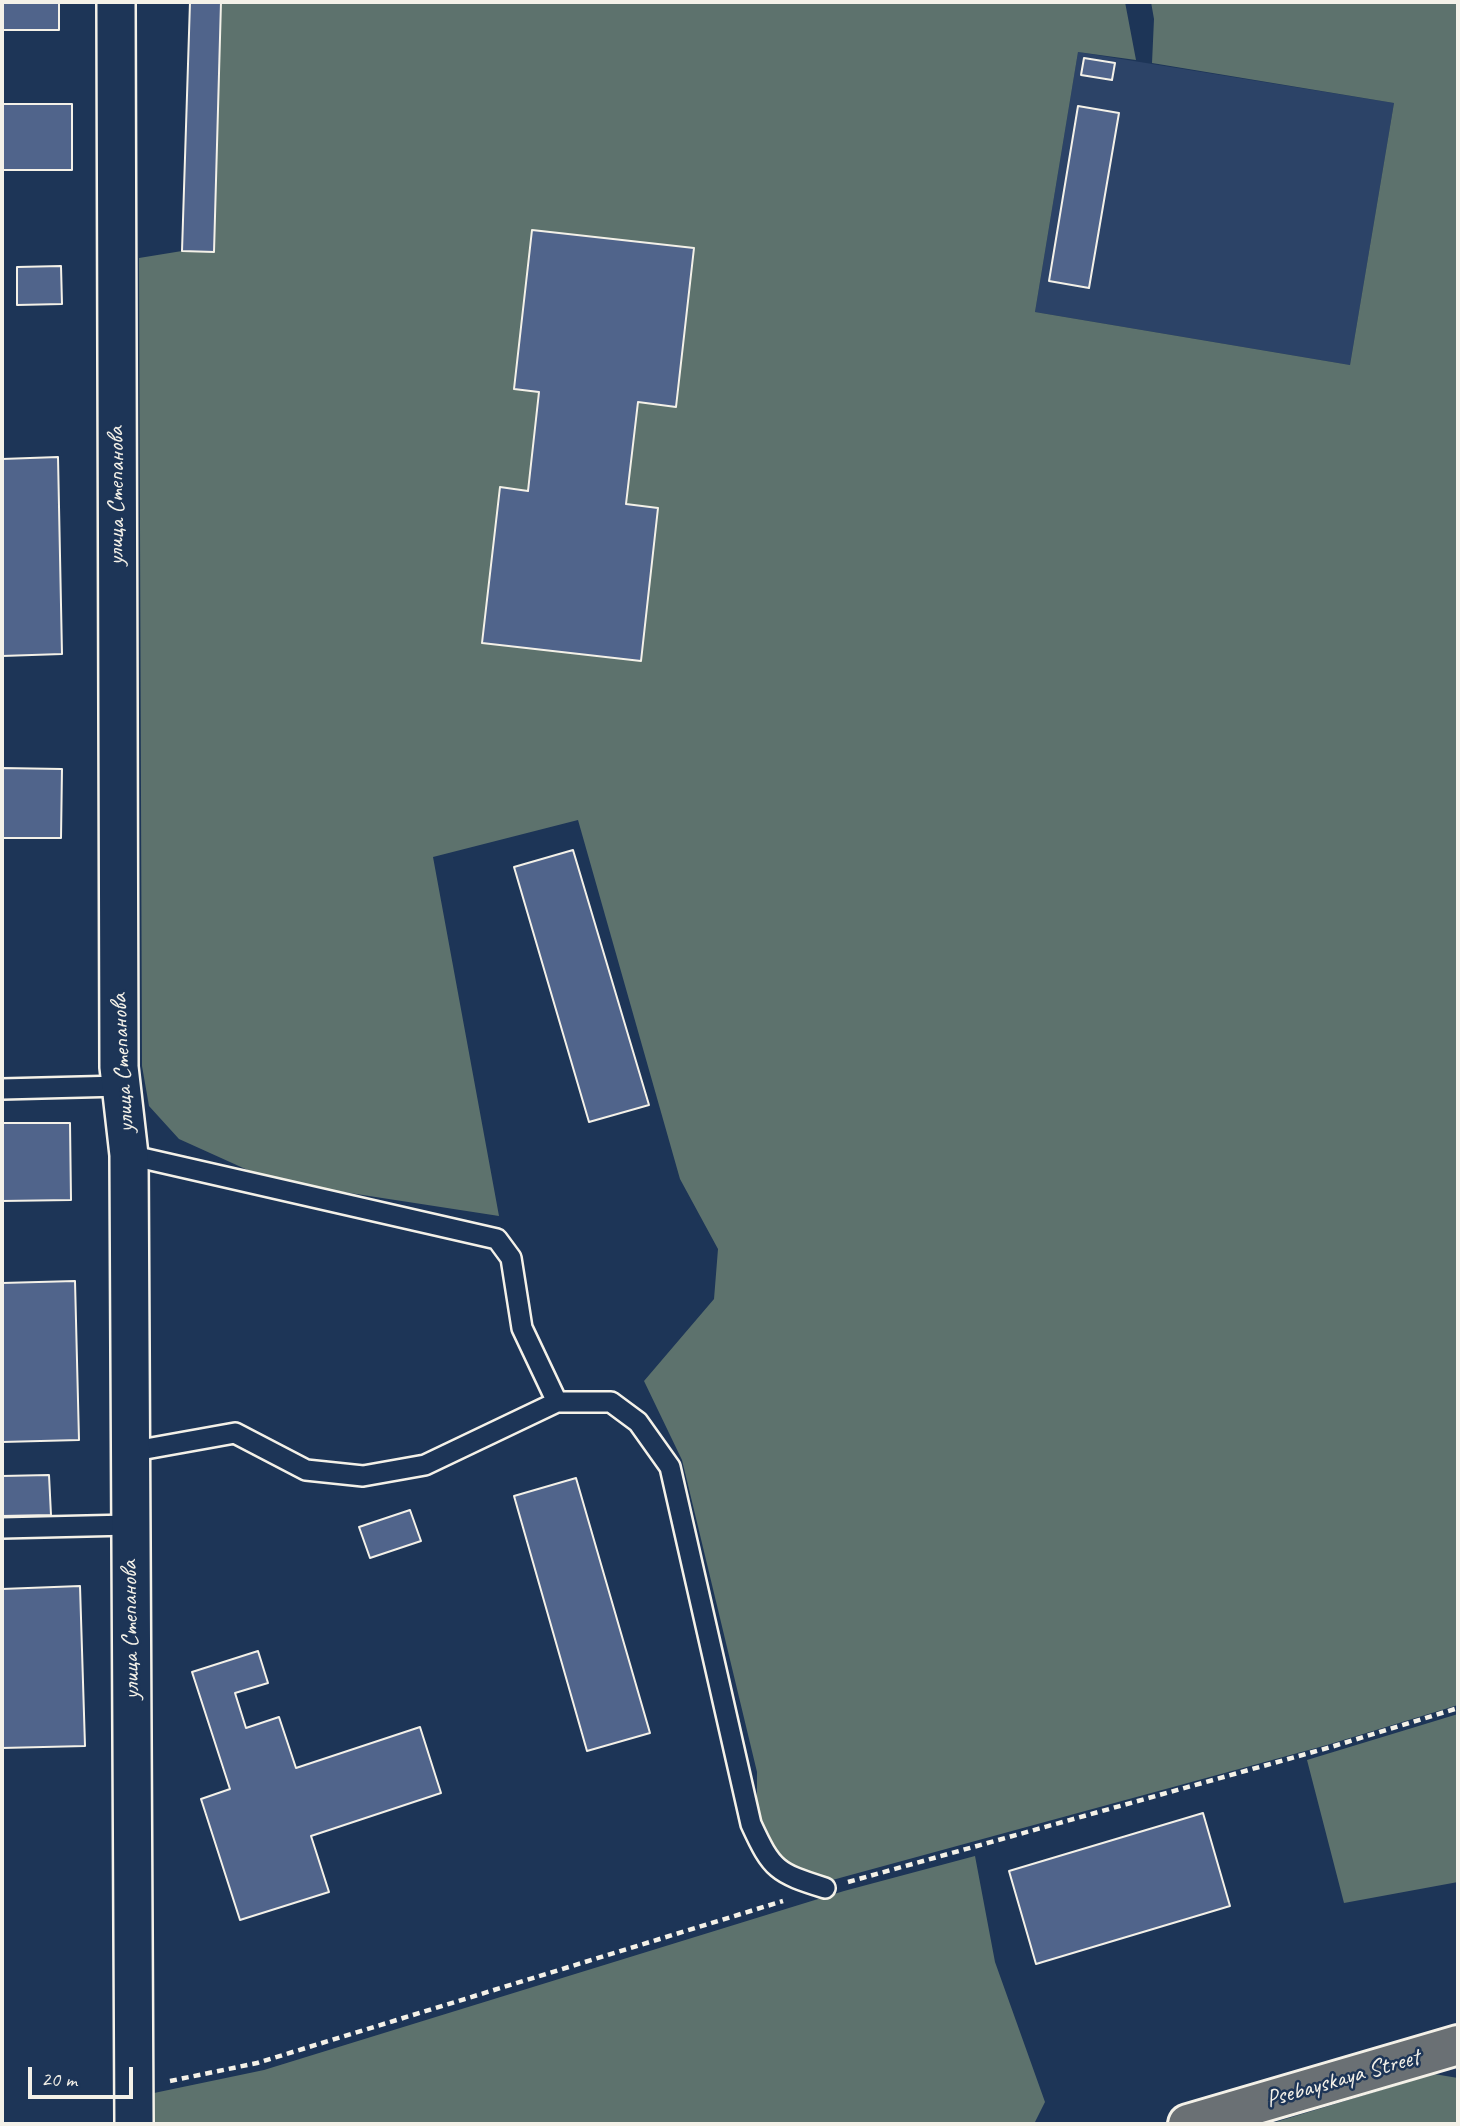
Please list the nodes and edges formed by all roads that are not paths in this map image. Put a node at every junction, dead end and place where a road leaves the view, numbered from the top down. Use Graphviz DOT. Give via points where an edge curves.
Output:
graph roads {
  1 [pos="116,2"];
  2 [pos="121,1086"];
  3 [pos="2,1089"];
  4 [pos="128,1156"];
  5 [pos="557,1402"];
  6 [pos="129,1452"];
  7 [pos="129,1525"];
  8 [pos="2,1528"];
  9 [pos="825,1888"];
  10 [pos="1458,2045"];
  11 [pos="134,2124"];
  12 [pos="1188,2124"];
  1 -- 2 [label="street, улица Степанова"];
  2 -- 3 [label="lane"];
  2 -- 4 [label="street, улица Степанова"];
  4 -- 5 [label="lane" via="496,1239 511,1258 522,1328"];
  4 -- 6 [label="street, улица Степанова"];
  5 -- 6 [label="lane" via="425,1465 363,1476 306,1470 235,1433"];
  5 -- 9 [label="lane" via="611,1402 638,1422 670,1467 751,1824 766,1858 786,1875"];
  6 -- 7 [label="street, улица Степанова"];
  7 -- 8 [label="lane"];
  7 -- 11 [label="street, улица Степанова"];
  10 -- 12 [label="main road, Psebayskaya Street"];
}
